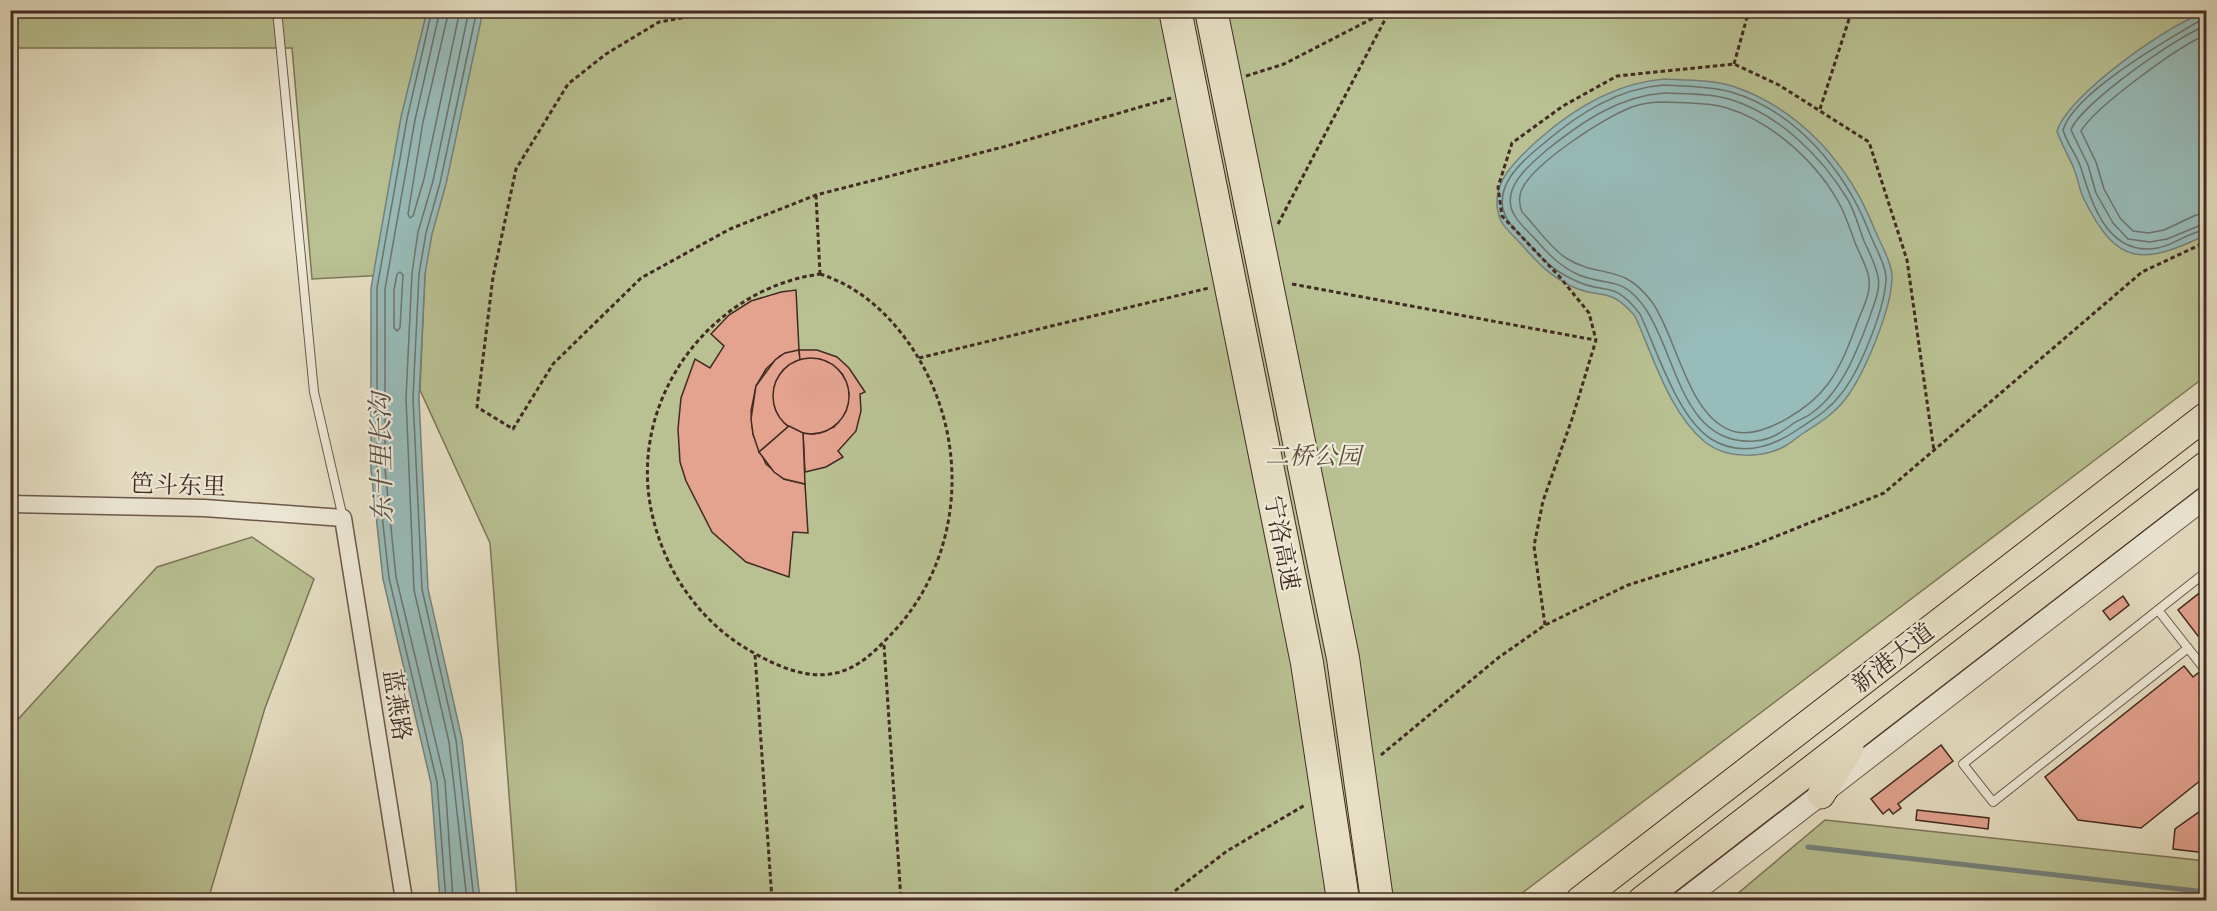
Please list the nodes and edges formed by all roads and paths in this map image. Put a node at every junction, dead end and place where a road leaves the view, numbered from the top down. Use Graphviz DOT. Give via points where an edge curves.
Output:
graph roads {
  1 [pos="277,10"];
  2 [pos="727,10"];
  3 [pos="1175,10"];
  4 [pos="1211,10"];
  5 [pos="1390,10"];
  6 [pos="1749,10"];
  7 [pos="1852,10"];
  8 [pos="1734,64"];
  9 [pos="1239,78"];
  10 [pos="1172,97"];
  11 [pos="1820,109"];
  12 [pos="816,195"];
  13 [pos="1278,226"];
  14 [pos="2206,242"];
  15 [pos="820,274"];
  16 [pos="2206,416"];
  17 [pos="1935,451"];
  18 [pos="2206,465"];
  19 [pos="2142,466"];
  20 [pos="2206,480"];
  21 [pos="2167,495"];
  22 [pos="2206,497"];
  23 [pos="10,504"];
  24 [pos="343,518"];
  25 [pos="2206,572"];
  26 [pos="1968,600"];
  27 [pos="2158,610"];
  28 [pos="1545,625"];
  29 [pos="1987,633"];
  30 [pos="884,644"];
  31 [pos="2188,648"];
  32 [pos="755,655"];
  33 [pos="2206,671"];
  34 [pos="1860,732"];
  35 [pos="1373,760"];
  36 [pos="1821,795"];
  37 [pos="1305,805"];
  38 [pos="404,900"];
  39 [pos="771,900"];
  40 [pos="901,900"];
  41 [pos="1163,900"];
  42 [pos="1343,900"];
  43 [pos="1377,900"];
  44 [pos="1580,900"];
  45 [pos="1642,900"];
  46 [pos="1684,900"];
  1 -- 24 [label="lane" via="314,392"];
  2 -- 12 [label="path" via="659,22 606,54 568,84 516,169 493,277 477,407 513,429 553,364 640,278 730,229"];
  3 -- 42 [label="highway, 宁洛高速, bridge" via="1307,663"];
  4 -- 43 [label="highway, 宁洛高速, bridge" via="1343,658"];
  5 -- 9 [label="path" via="1284,64"];
  5 -- 13 [label="path"];
  6 -- 8 [label="path"];
  7 -- 11 [label="path"];
  8 -- 11 [label="path"];
  8 -- 28 [label="path" via="1617,76 1563,105 1512,143 1498,187 1502,216 1589,314 1596,340 1543,501 1534,546"];
  10 -- 12 [label="path" via="1003,147"];
  11 -- 17 [label="path" via="1869,142 1907,260"];
  12 -- 15 [label="path"];
  14 -- 17 [label="path" via="2142,272"];
  15 -- 30 [label="path" via="843,281 896,326 933,384 948,428 952,497 944,541 916,602"];
  15 -- 32 [label="path" via="771,285 714,322 673,376 651,440 650,507 672,570 714,624"];
  16 -- 19 [label="main road, 新港大道"];
  17 -- 28 [label="path" via="1884,493 1752,546 1628,585"];
  18 -- 21 [label="main road, 新港大道"];
  19 -- 21 [label="main road" via="2129,488 2129,501 2142,506"];
  19 -- 26 [label="main road, 新港大道"];
  20 -- 21 [label="main road"];
  21 -- 29 [label="main road, 新港大道"];
  22 -- 36 [label="street"];
  23 -- 24 [label="street, 笆斗东里" via="204,508"];
  24 -- 38 [label="street, 蓝燕路"];
  25 -- 27 [label="lane"];
  26 -- 29 [label="main road" via="1995,604"];
  26 -- 44 [label="main road, 新港大道"];
  27 -- 31 [label="lane"];
  27 -- 31 [label="lane" via="1963,764 1993,802"];
  28 -- 35 [label="path" via="1498,658"];
  29 -- 34 [label="main road, 新港大道"];
  30 -- 32 [label="path" via="836,674 813,675"];
  30 -- 40 [label="path"];
  31 -- 33 [label="lane"];
  32 -- 39 [label="path"];
  34 -- 36 [label="main road"];
  34 -- 45 [label="main road, 新港大道"];
  36 -- 46 [label="street"];
  37 -- 41 [label="path" via="1227,851"];
}
